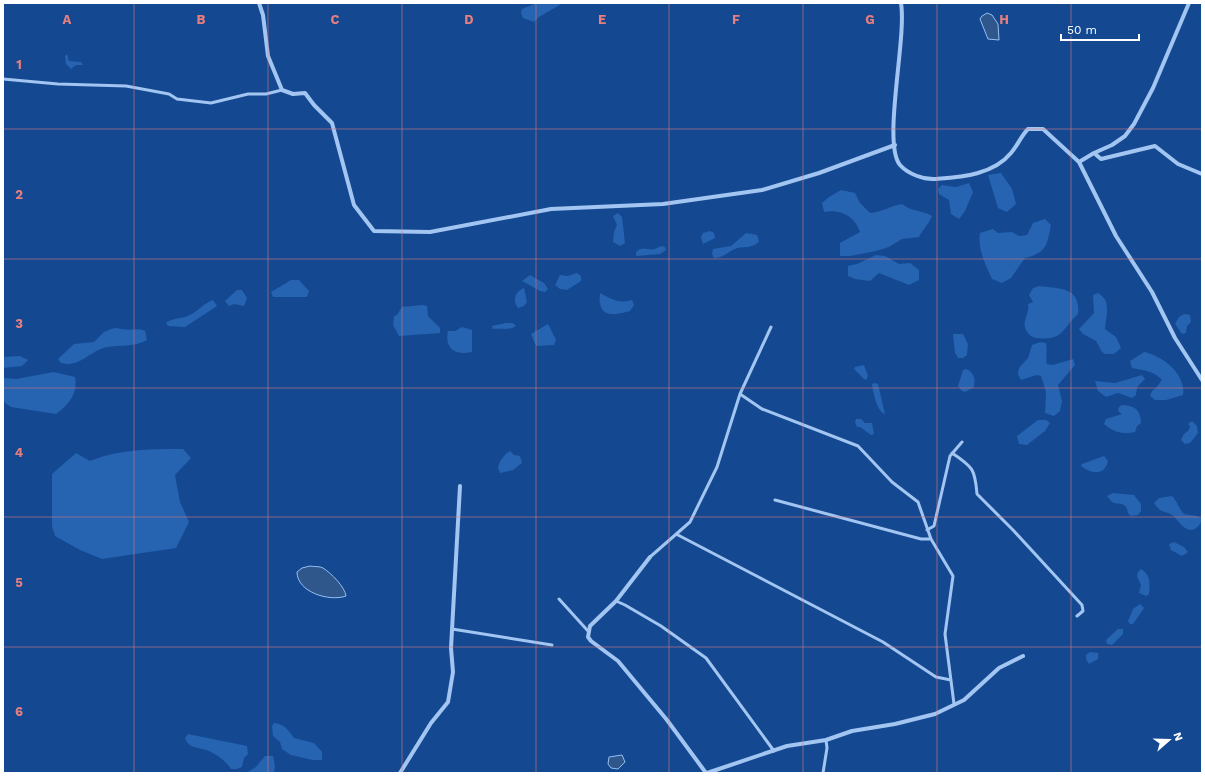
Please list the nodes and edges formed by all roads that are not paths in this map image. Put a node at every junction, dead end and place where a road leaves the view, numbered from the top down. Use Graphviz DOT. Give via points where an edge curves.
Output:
graph roads {
  1 [pos="259,3"];
  2 [pos="901,3"];
  3 [pos="1189,3"];
  4 [pos="3,79"];
  5 [pos="282,90"];
  6 [pos="895,145"];
  7 [pos="1094,153"];
  8 [pos="1079,162"];
  9 [pos="1202,174"];
  10 [pos="771,327"];
  11 [pos="1202,380"];
  12 [pos="740,394"];
  13 [pos="962,442"];
  14 [pos="952,453"];
  15 [pos="460,486"];
  16 [pos="775,500"];
  17 [pos="927,530"];
  18 [pos="676,534"];
  19 [pos="931,539"];
  20 [pos="650,557"];
  21 [pos="559,598"];
  22 [pos="616,601"];
  23 [pos="1077,616"];
  24 [pos="452,628"];
  25 [pos="588,631"];
  26 [pos="552,645"];
  27 [pos="1023,656"];
  28 [pos="951,680"];
  29 [pos="954,704"];
  30 [pos="826,740"];
  31 [pos="774,751"];
  32 [pos="400,773"];
  33 [pos="706,773"];
  34 [pos="824,773"];
  1 -- 5 [label="street" via="268,56"];
  2 -- 6 [label="street" via="903,13 894,116"];
  3 -- 7 [label="street" via="1153,88 1134,124 1125,136"];
  4 -- 5 [label="lane" via="126,86 169,94 177,99 211,103 248,94 266,94"];
  5 -- 6 [label="street" via="293,94 305,93 332,123 354,205 374,231 430,232 551,209 663,204 762,190 819,173"];
  6 -- 8 [label="street" via="899,164 912,175 933,179 971,176 995,166 1011,154 1028,129 1043,129"];
  7 -- 8 [label="street"];
  7 -- 9 [label="street" via="1101,159 1155,146 1178,164"];
  8 -- 11 [label="street" via="1116,236 1152,292 1175,338"];
  10 -- 12 [label="lane"];
  12 -- 17 [label="lane" via="762,409 858,446 892,482 918,502"];
  12 -- 18 [label="lane" via="717,467 690,522"];
  13 -- 14 [label="lane"];
  14 -- 17 [label="lane" via="934,526"];
  14 -- 23 [label="lane" via="973,470 977,494 1082,605 1083,612"];
  15 -- 24 [label="street"];
  16 -- 19 [label="lane" via="921,539"];
  17 -- 19 [label="lane"];
  18 -- 20 [label="lane"];
  18 -- 28 [label="lane" via="883,642 936,677"];
  19 -- 28 [label="lane" via="953,576 945,634"];
  20 -- 22 [label="street"];
  21 -- 25 [label="lane" via="580,625"];
  22 -- 25 [label="street"];
  22 -- 31 [label="lane" via="661,626 706,658"];
  24 -- 26 [label="lane"];
  24 -- 32 [label="street" via="450,648 453,672 448,702 431,723"];
  25 -- 33 [label="street" via="591,641 618,660"];
  27 -- 29 [label="street" via="999,668 964,700"];
  28 -- 29 [label="lane"];
  29 -- 30 [label="street" via="935,714 852,731"];
  30 -- 31 [label="street" via="787,746"];
  30 -- 34 [label="lane"];
  31 -- 33 [label="street"];
}
